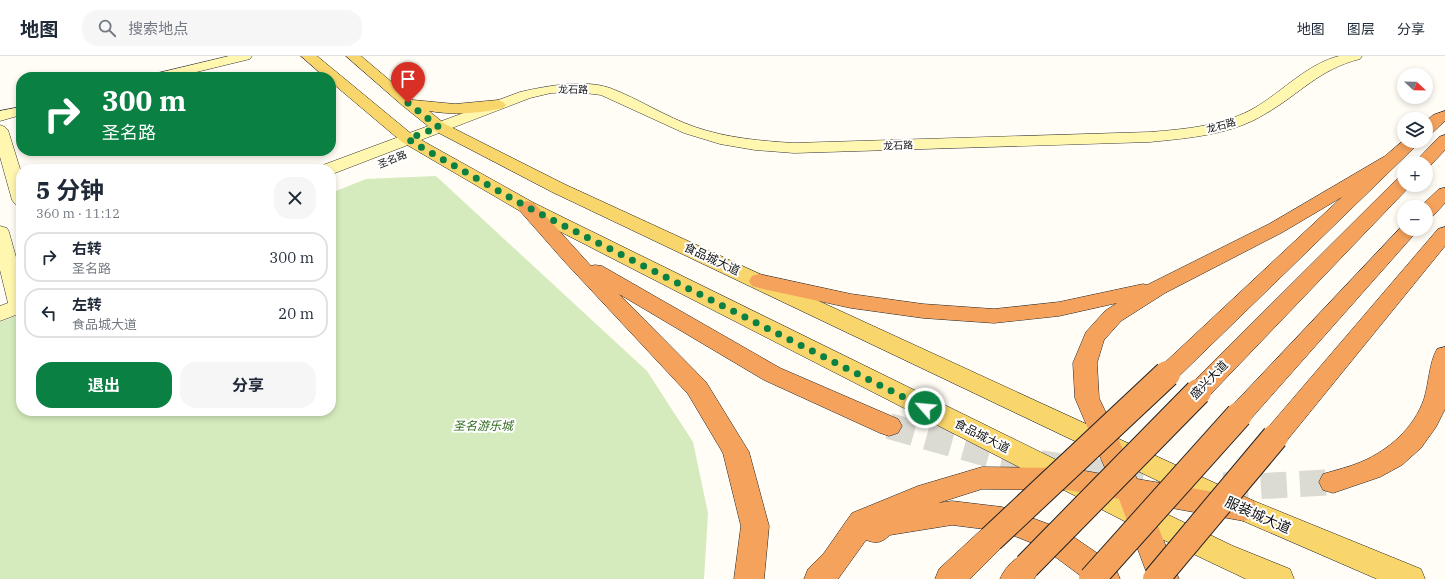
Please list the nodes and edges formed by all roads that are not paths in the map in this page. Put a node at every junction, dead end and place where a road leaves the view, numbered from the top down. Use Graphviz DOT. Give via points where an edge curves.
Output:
graph roads {
  1 [pos="245,56"];
  2 [pos="308,56"];
  3 [pos="353,56"];
  4 [pos="1354,56"];
  5 [pos="179,72"];
  6 [pos="327,72"];
  7 [pos="336,79"];
  8 [pos="408,103"];
  9 [pos="498,105"];
  10 [pos="16,112"];
  11 [pos="0,116"];
  12 [pos="1445,116"];
  13 [pos="1433,124"];
  14 [pos="0,130"];
  15 [pos="446,130"];
  16 [pos="1445,140"];
  17 [pos="414,143"];
  18 [pos="1405,148"];
  19 [pos="1430,156"];
  20 [pos="1391,160"];
  21 [pos="336,167"];
  22 [pos="336,181"];
  23 [pos="16,183"];
  24 [pos="1397,189"];
  25 [pos="1445,193"];
  26 [pos="1433,205"];
  27 [pos="527,207"];
  28 [pos="0,232"];
  29 [pos="1445,234"];
  30 [pos="1403,236"];
  31 [pos="572,257"];
  32 [pos="759,282"];
  33 [pos="1158,288"];
  34 [pos="15,297"];
  35 [pos="0,314"];
  36 [pos="1445,355"];
  37 [pos="889,426"];
  38 [pos="1108,446"];
  39 [pos="1068,479"];
  40 [pos="1333,482"];
  41 [pos="1128,490"];
  42 [pos="1244,509"];
  43 [pos="1140,515"];
  44 [pos="826,570"];
  45 [pos="1021,573"];
  46 [pos="749,579"];
  47 [pos="950,579"];
  48 [pos="1092,579"];
  49 [pos="1105,579"];
  50 [pos="1156,579"];
  51 [pos="1164,579"];
  52 [pos="1279,579"];
  53 [pos="1410,579"];
  1 -- 5 [label="street"];
  2 -- 6 [label="main road, 食品城大道"];
  3 -- 8 [label="main road, 食品城大道"];
  4 -- 9 [label="street, 龙石路" via="1329,63 1260,111 1241,120 1211,129 1150,137 794,148 741,143 689,130 604,91 551,89"];
  7 -- 17 [label="main road, 食品城大道"];
  8 -- 9 [label="main road" via="448,110 469,110"];
  8 -- 15 [label="main road, 食品城大道"];
  9 -- 15 [label="street, 龙石路"];
  10 -- 11 [label="street"];
  12 -- 13 [label="highway"];
  14 -- 23 [label="street"];
  15 -- 17 [label="street, 圣名路"];
  15 -- 32 [label="main road, 食品城大道" via="558,188"];
  16 -- 19 [label="highway"];
  17 -- 21 [label="street, 圣名路"];
  17 -- 22 [label="street, 圣名路"];
  17 -- 27 [label="main road, 食品城大道"];
  18 -- 20 [label="highway"];
  20 -- 33 [label="highway" via="1276,228"];
  20 -- 47 [label="highway, bridge"];
  24 -- 45 [label="highway, 盛兴大道, bridge"];
  25 -- 26 [label="highway"];
  27 -- 31 [label="highway"];
  27 -- 39 [label="main road, 食品城大道"];
  28 -- 34 [label="street"];
  29 -- 50 [label="highway, bridge"];
  30 -- 48 [label="highway, bridge"];
  31 -- 37 [label="highway" via="772,374"];
  31 -- 46 [label="highway" via="697,388 736,452 755,526"];
  32 -- 33 [label="highway" via="851,301 923,311 994,316 1059,309"];
  32 -- 38 [label="main road, 食品城大道"];
  33 -- 38 [label="highway" via="1113,316 1094,337 1085,363 1087,398"];
  34 -- 35 [label="street"];
  36 -- 40 [label="highway" via="1440,388 1430,416 1411,443 1385,463 1362,474"];
  38 -- 41 [label="highway"];
  38 -- 42 [label="main road, 服装城大道"];
  39 -- 41 [label="highway"];
  39 -- 43 [label="main road, 食品城大道"];
  39 -- 44 [label="highway" via="982,478 918,498 862,522"];
  41 -- 42 [label="highway"];
  41 -- 43 [label="highway"];
  42 -- 53 [label="main road, 服装城大道"];
  43 -- 51 [label="highway"];
  43 -- 52 [label="main road"];
  44 -- 49 [label="highway" via="883,524 952,513 1002,519 1052,538"];
}
